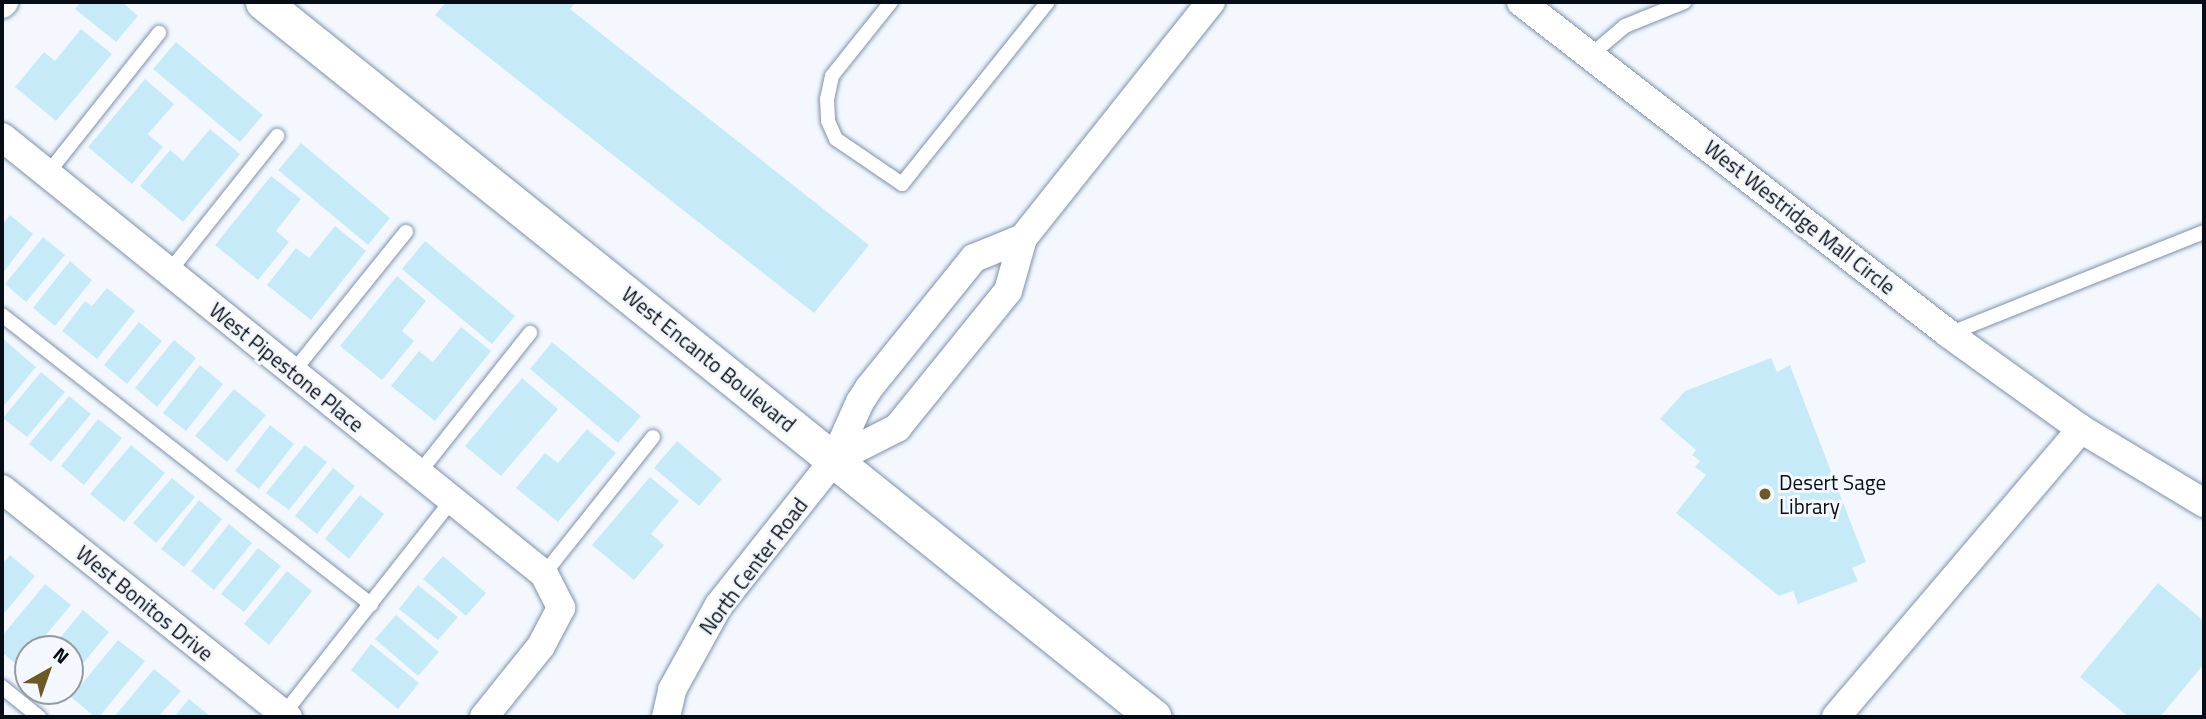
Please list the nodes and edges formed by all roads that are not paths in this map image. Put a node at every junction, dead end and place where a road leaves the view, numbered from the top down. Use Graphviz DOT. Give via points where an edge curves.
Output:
graph roads {
  1 [pos="263,2"];
  2 [pos="891,2"];
  3 [pos="1048,2"];
  4 [pos="1211,2"];
  5 [pos="1521,2"];
  6 [pos="1684,2"];
  7 [pos="159,33"];
  8 [pos="1592,54"];
  9 [pos="277,135"];
  10 [pos="2,136"];
  11 [pos="48,173"];
  12 [pos="405,232"];
  13 [pos="2204,232"];
  14 [pos="1023,237"];
  15 [pos="169,272"];
  16 [pos="2,315"];
  17 [pos="530,333"];
  18 [pos="1950,334"];
  19 [pos="293,372"];
  20 [pos="2081,429"];
  21 [pos="653,437"];
  22 [pos="834,460"];
  23 [pos="419,474"];
  24 [pos="2,489"];
  25 [pos="452,500"];
  26 [pos="2204,503"];
  27 [pos="544,574"];
  28 [pos="371,604"];
  29 [pos="2,687"];
  30 [pos="284,716"];
  31 [pos="39,717"];
  32 [pos="484,717"];
  33 [pos="666,717"];
  34 [pos="1154,717"];
  35 [pos="1836,717"];
  1 -- 22 [label="street, West Encanto Boulevard"];
  2 -- 3 [label="lane" via="832,76 828,121 836,139 902,184"];
  4 -- 14 [label="street"];
  5 -- 8 [label="street, West Westridge Mall Circle"];
  6 -- 8 [label="lane" via="1625,26"];
  7 -- 11 [label="lane"];
  8 -- 18 [label="street, West Westridge Mall Circle"];
  9 -- 15 [label="lane"];
  10 -- 11 [label="street, West Pipestone Place"];
  11 -- 15 [label="street, West Pipestone Place"];
  12 -- 19 [label="lane"];
  13 -- 18 [label="lane"];
  14 -- 22 [label="street" via="974,258 859,402"];
  14 -- 22 [label="street" via="1008,291 897,428"];
  15 -- 19 [label="street, West Pipestone Place"];
  16 -- 28 [label="lane"];
  17 -- 23 [label="lane"];
  18 -- 20 [label="street, West Westridge Mall Circle"];
  19 -- 23 [label="street, West Pipestone Place"];
  20 -- 26 [label="street, West Westridge Mall Circle"];
  20 -- 35 [label="street"];
  21 -- 27 [label="lane"];
  22 -- 33 [label="street, North Center Road" via="719,605 677,680"];
  22 -- 34 [label="street, West Encanto Boulevard"];
  23 -- 25 [label="street, West Pipestone Place"];
  24 -- 30 [label="street, West Bonitos Drive"];
  25 -- 27 [label="street, West Pipestone Place"];
  25 -- 28 [label="lane"];
  27 -- 32 [label="street, West Pipestone Place" via="561,608 541,646"];
  28 -- 30 [label="lane"];
  29 -- 31 [label="lane"];
}
